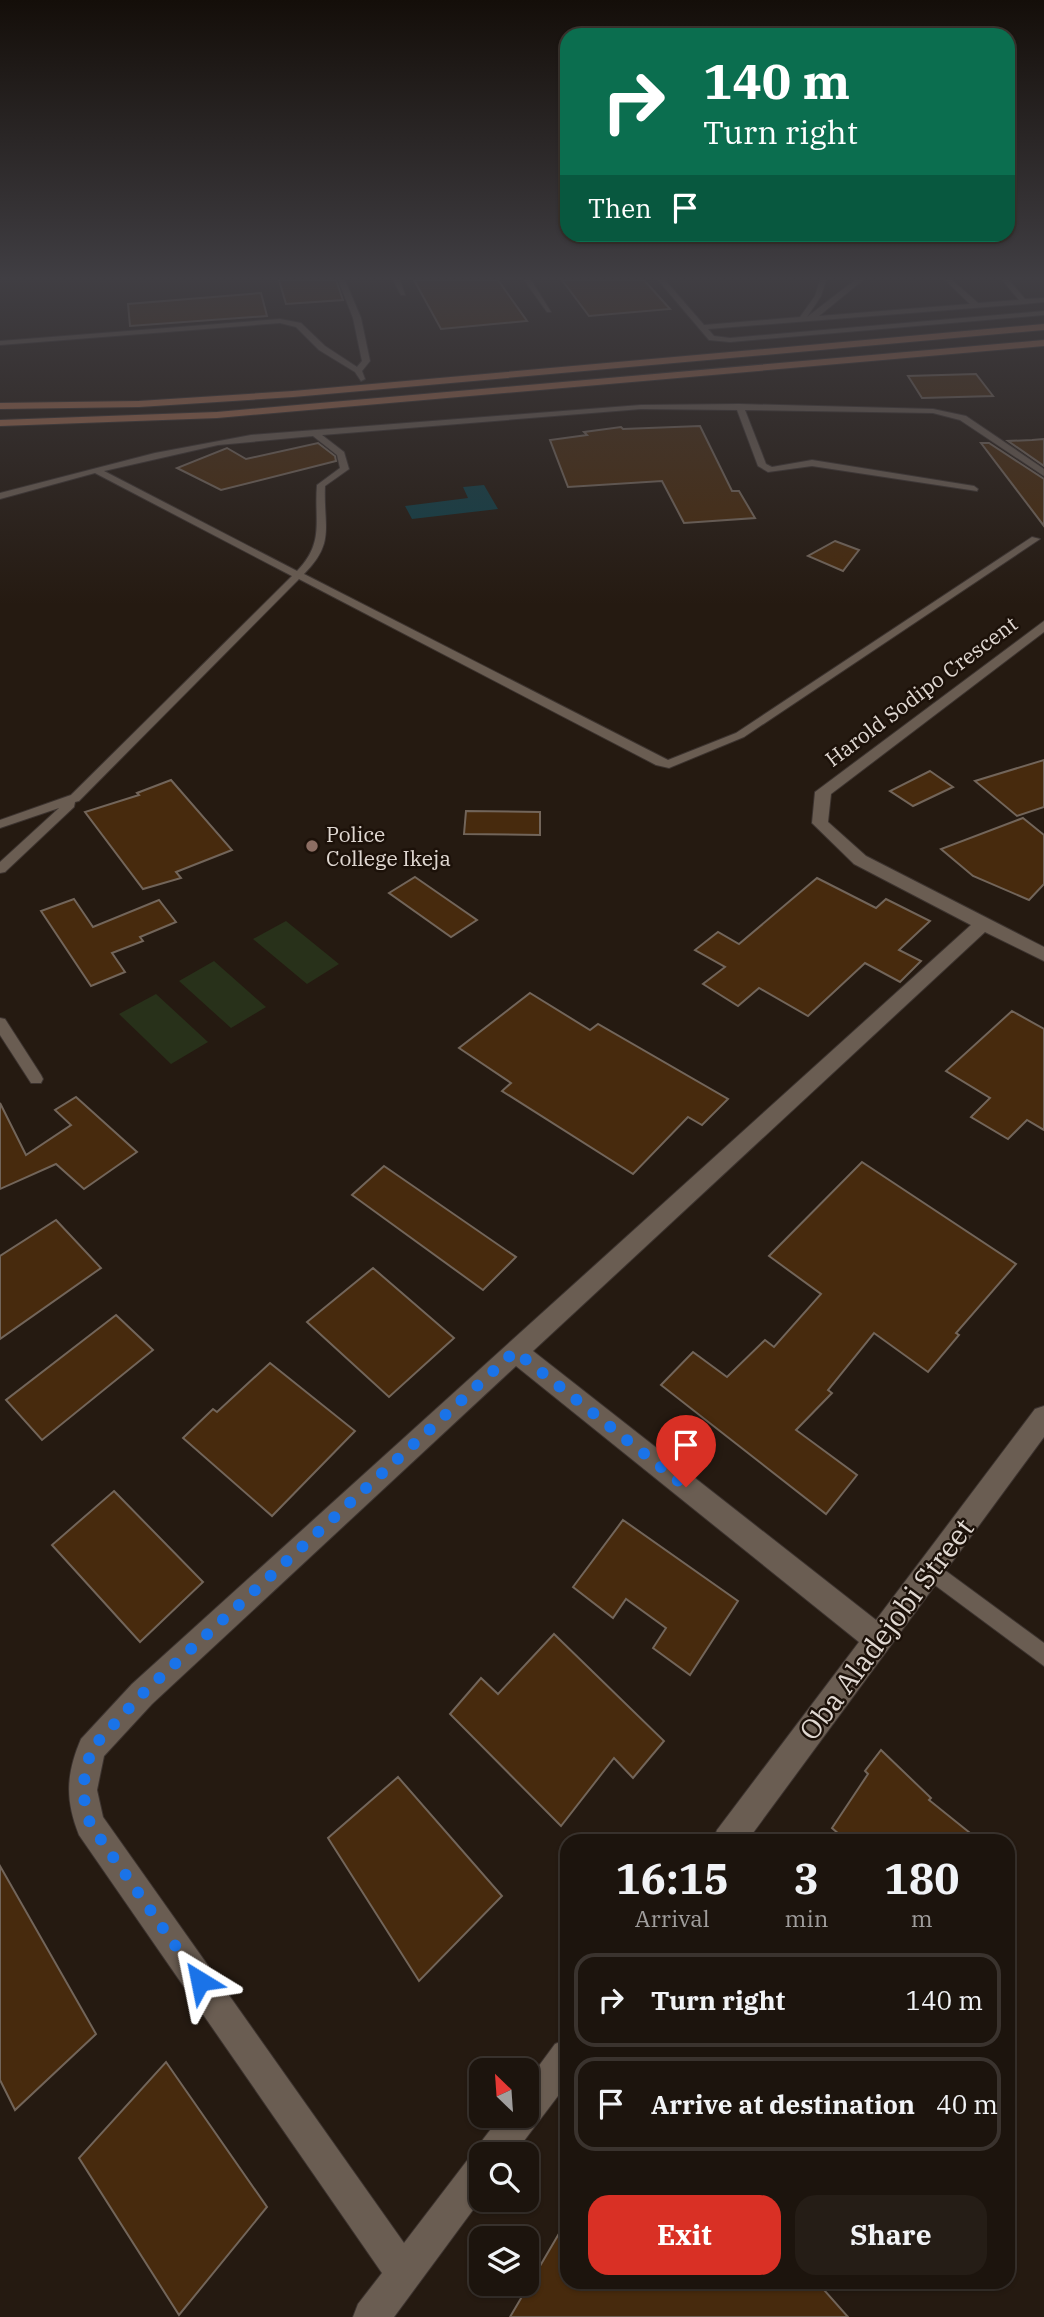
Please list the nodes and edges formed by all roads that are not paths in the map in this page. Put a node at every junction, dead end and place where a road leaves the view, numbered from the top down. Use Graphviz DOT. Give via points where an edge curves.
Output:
graph roads {
  1 [pos="361,388"];
  2 [pos="528,388"];
  3 [pos="0,406"];
  4 [pos="739,407"];
  5 [pos="0,423"];
  6 [pos="315,433"];
  7 [pos="96,470"];
  8 [pos="1044,473"];
  9 [pos="974,489"];
  10 [pos="0,496"];
  11 [pos="1035,539"];
  12 [pos="299,574"];
  13 [pos="1044,625"];
  14 [pos="75,798"];
  15 [pos="0,824"];
  16 [pos="0,869"];
  17 [pos="983,924"];
  18 [pos="1044,955"];
  19 [pos="0,1023"];
  20 [pos="36,1079"];
  21 [pos="515,1351"];
  22 [pos="1044,1417"];
  23 [pos="931,1570"];
  24 [pos="879,1640"];
  25 [pos="1044,1656"];
  26 [pos="733,1834"];
  27 [pos="560,2065"];
  28 [pos="539,2093"];
  29 [pos="513,2128"];
  30 [pos="502,2142"];
  31 [pos="469,2186"];
  32 [pos="404,2274"];
  33 [pos="371,2317"];
  1 -- 3 [label="main road" via="139,404"];
  2 -- 5 [label="main road" via="218,415"];
  4 -- 6 [label="lane" via="641,407"];
  4 -- 8 [label="lane" via="949,413 976,425"];
  4 -- 9 [label="lane" via="762,466 771,470 812,463"];
  6 -- 7 [label="lane" via="192,446"];
  6 -- 12 [label="lane" via="341,454 345,469 321,485 324,535 321,547"];
  7 -- 10 [label="lane"];
  7 -- 12 [label="lane"];
  11 -- 12 [label="lane" via="740,735 669,764"];
  12 -- 14 [label="lane"];
  13 -- 17 [label="street, Harold Sodipo Crescent" via="824,792 820,824 860,860"];
  14 -- 15 [label="lane"];
  14 -- 16 [label="lane"];
  17 -- 18 [label="street, Harold Sodipo Crescent"];
  17 -- 21 [label="street"];
  19 -- 20 [label="lane"];
  21 -- 24 [label="street"];
  21 -- 32 [label="street" via="142,1694 91,1749 82,1790 90,1824"];
  22 -- 23 [label="street, Oba Aladejobi Street"];
  23 -- 24 [label="street, Oba Aladejobi Street"];
  23 -- 25 [label="lane"];
  24 -- 26 [label="street, Oba Aladejobi Street"];
  27 -- 28 [label="street"];
  29 -- 30 [label="street"];
  31 -- 32 [label="street"];
  32 -- 33 [label="street"];
}
